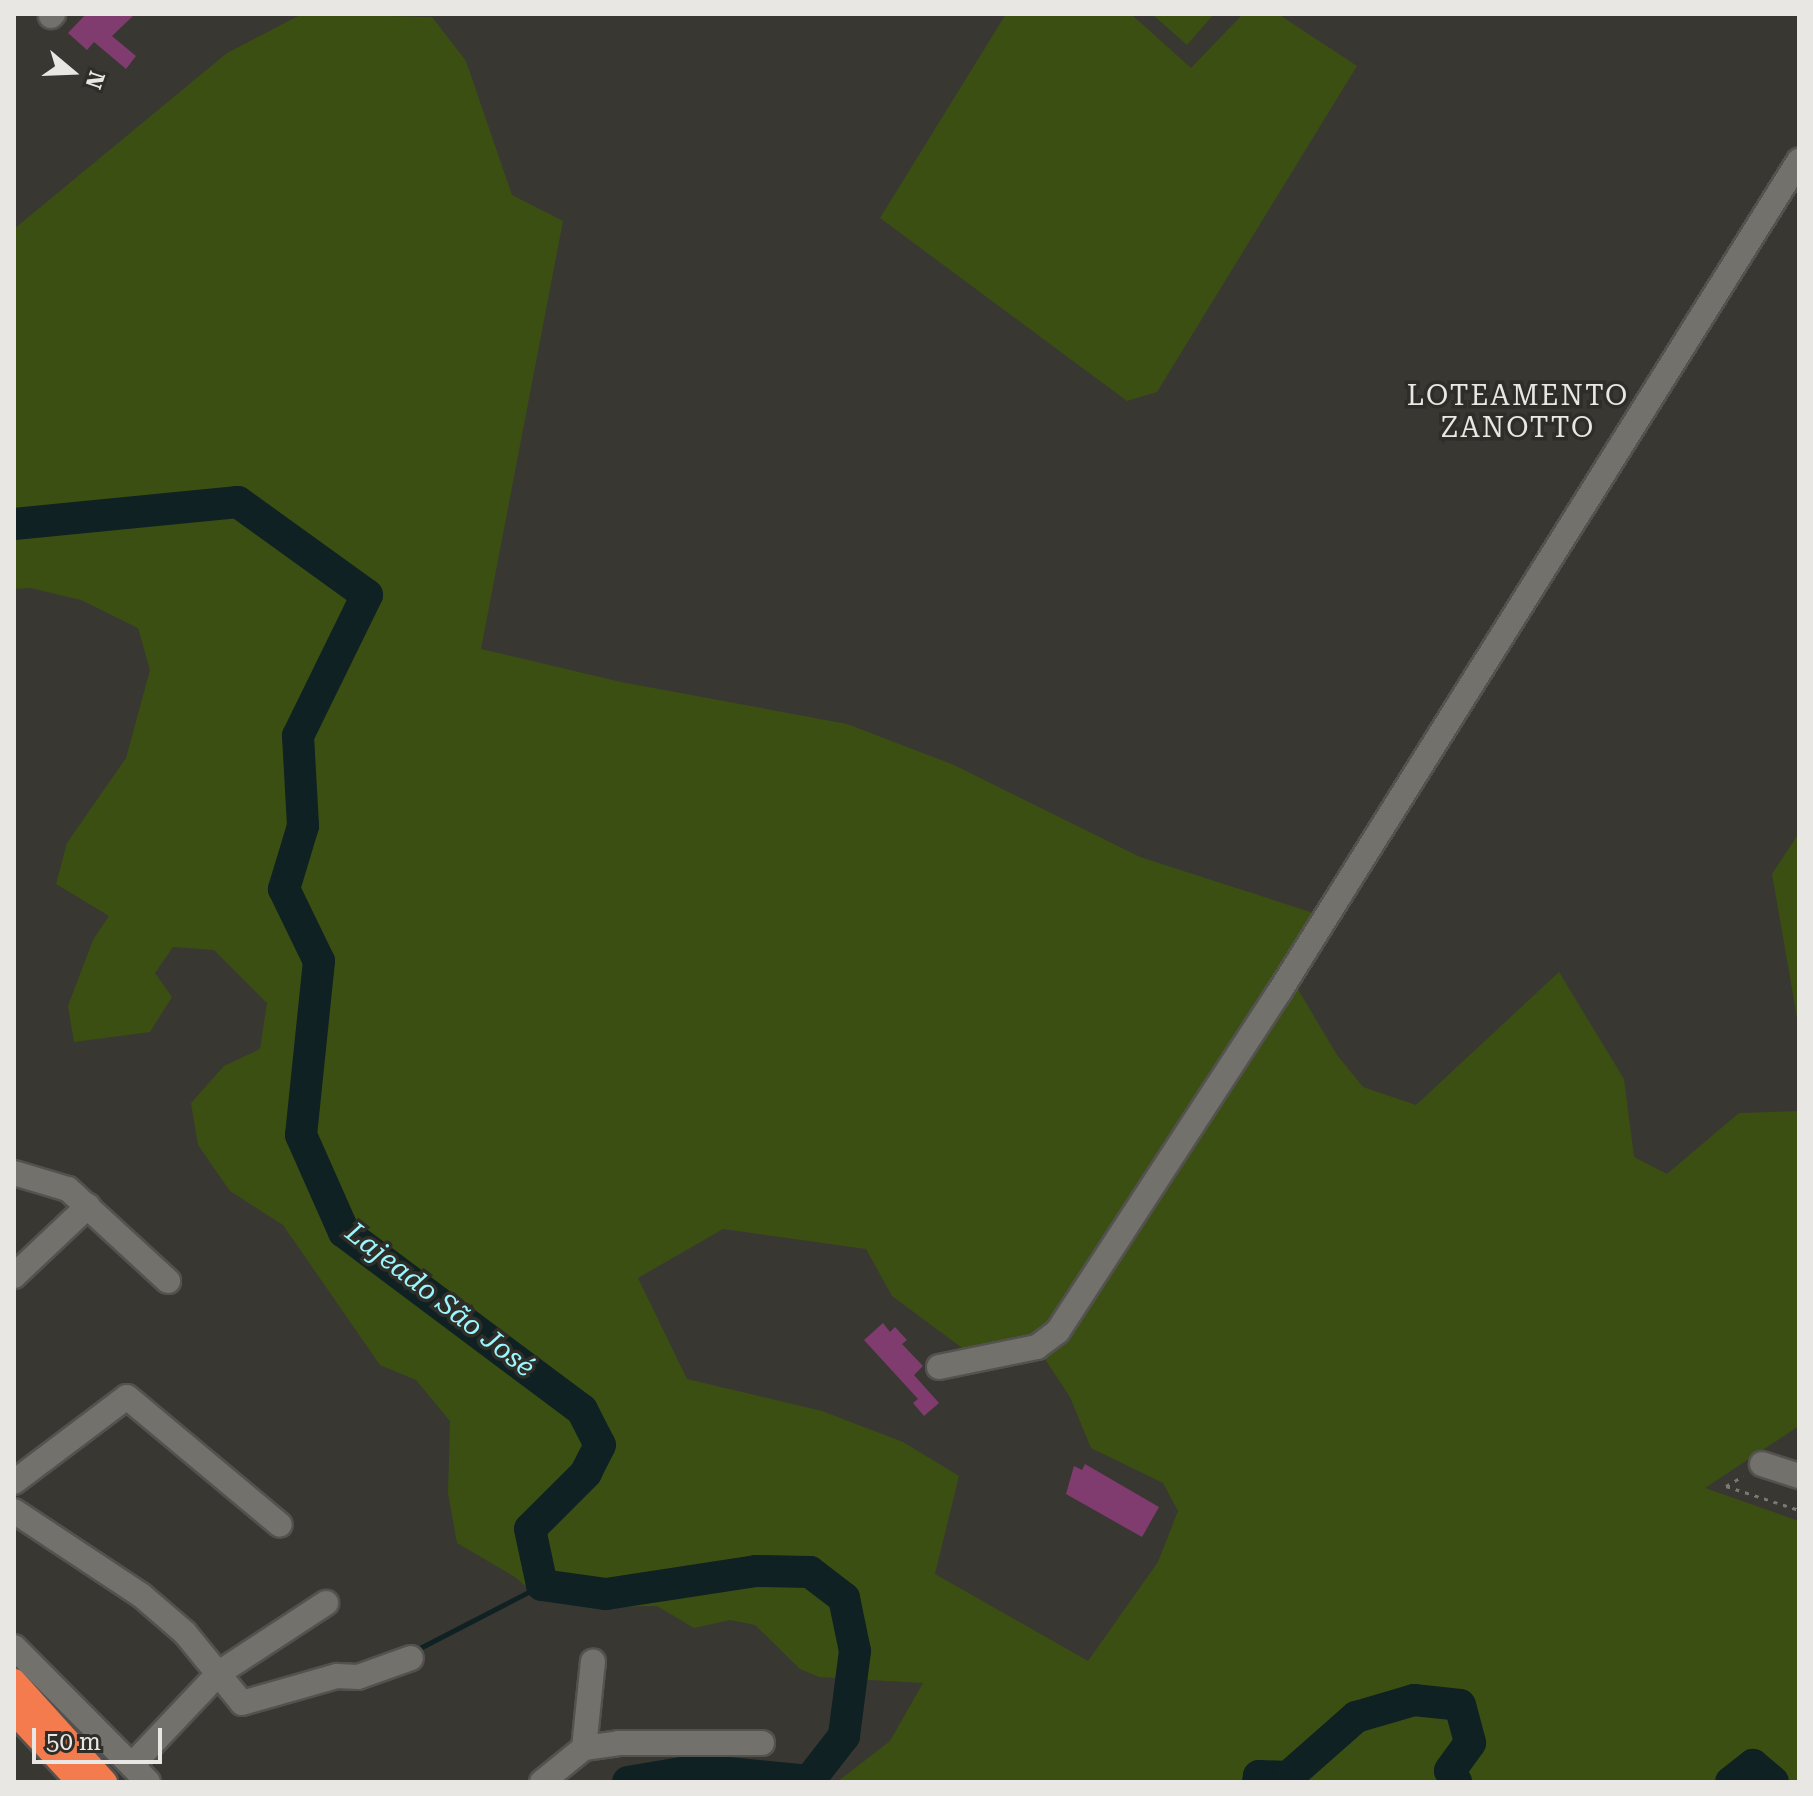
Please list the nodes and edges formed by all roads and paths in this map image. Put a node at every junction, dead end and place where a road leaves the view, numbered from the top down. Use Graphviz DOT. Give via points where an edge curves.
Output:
graph roads {
  1 [pos="1799,161"];
  2 [pos="14,1173"];
  3 [pos="88,1206"];
  4 [pos="14,1276"];
  5 [pos="168,1281"];
  6 [pos="939,1367"];
  7 [pos="1762,1464"];
  8 [pos="1799,1476"];
  9 [pos="14,1482"];
  10 [pos="1726,1486"];
  11 [pos="1799,1510"];
  12 [pos="14,1511"];
  13 [pos="280,1525"];
  14 [pos="326,1603"];
  15 [pos="14,1647"];
  16 [pos="411,1658"];
  17 [pos="593,1661"];
  18 [pos="219,1673"];
  19 [pos="14,1681"];
  20 [pos="14,1712"];
  21 [pos="762,1743"];
  22 [pos="584,1748"];
  23 [pos="140,1773"];
  24 [pos="79,1782"];
  25 [pos="105,1782"];
  26 [pos="542,1782"];
  1 -- 6 [label="street" via="1278,994 1058,1331 1037,1347"];
  2 -- 3 [label="street" via="68,1189"];
  3 -- 4 [label="street"];
  3 -- 5 [label="street"];
  7 -- 8 [label="street"];
  9 -- 13 [label="street" via="127,1397"];
  10 -- 11 [label="path"];
  12 -- 18 [label="street" via="141,1595 185,1633"];
  14 -- 18 [label="street"];
  15 -- 23 [label="street"];
  16 -- 18 [label="street" via="248,1704"];
  17 -- 22 [label="street"];
  18 -- 23 [label="street"];
  19 -- 25 [label="highway"];
  20 -- 24 [label="highway"];
  21 -- 22 [label="street" via="618,1743"];
  22 -- 26 [label="street"];
}
